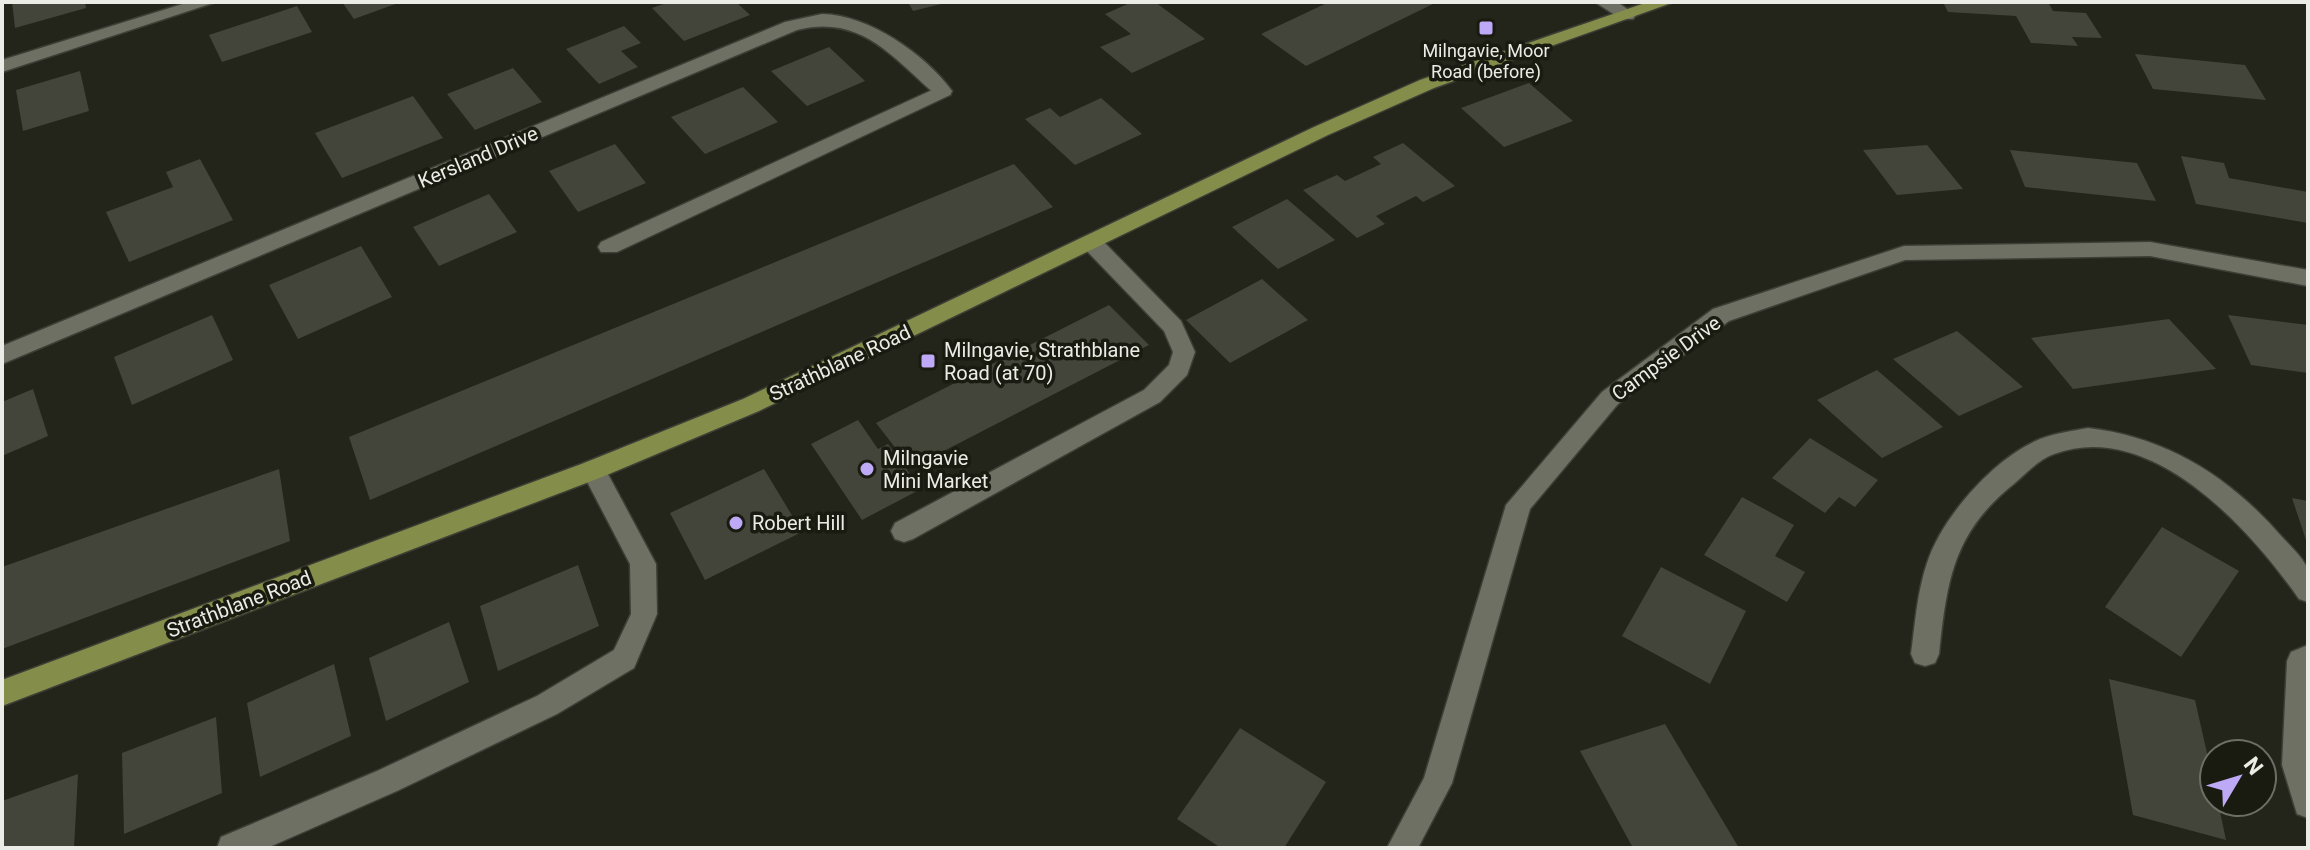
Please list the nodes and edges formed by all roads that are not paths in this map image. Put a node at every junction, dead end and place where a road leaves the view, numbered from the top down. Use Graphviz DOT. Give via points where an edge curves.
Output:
graph roads {
  1 [pos="207,2"];
  2 [pos="1604,2"];
  3 [pos="1665,2"];
  4 [pos="1627,15"];
  5 [pos="2,66"];
  6 [pos="1092,243"];
  7 [pos="609,247"];
  8 [pos="2308,278"];
  9 [pos="2,355"];
  10 [pos="593,470"];
  11 [pos="904,531"];
  12 [pos="2308,591"];
  13 [pos="1925,654"];
  14 [pos="2308,657"];
  15 [pos="2,693"];
  16 [pos="2308,804"];
  17 [pos="232,848"];
  18 [pos="1402,848"];
  1 -- 5 [label="street"];
  2 -- 4 [label="street"];
  3 -- 4 [label="main road, Strathblane Road"];
  4 -- 6 [label="main road, Strathblane Road" via="1427,84"];
  6 -- 10 [label="main road, Strathblane Road" via="751,405"];
  6 -- 11 [label="street" via="1173,327 1184,352 1179,369 1152,396"];
  7 -- 9 [label="street, Kersland Drive" via="943,91 854,24 824,18 791,26"];
  8 -- 18 [label="street, Campsie Drive" via="2150,249 1904,253 1721,315 1610,398 1519,505 1437,783"];
  10 -- 15 [label="main road, Strathblane Road"];
  10 -- 17 [label="street" via="643,564 644,614 624,659 547,705"];
  12 -- 13 [label="street" via="2271,540 2189,470 2110,437 2066,441 2040,451 2000,480 1953,536 1937,580"];
  14 -- 16 [label="street" via="2301,661 2297,765"];
}
